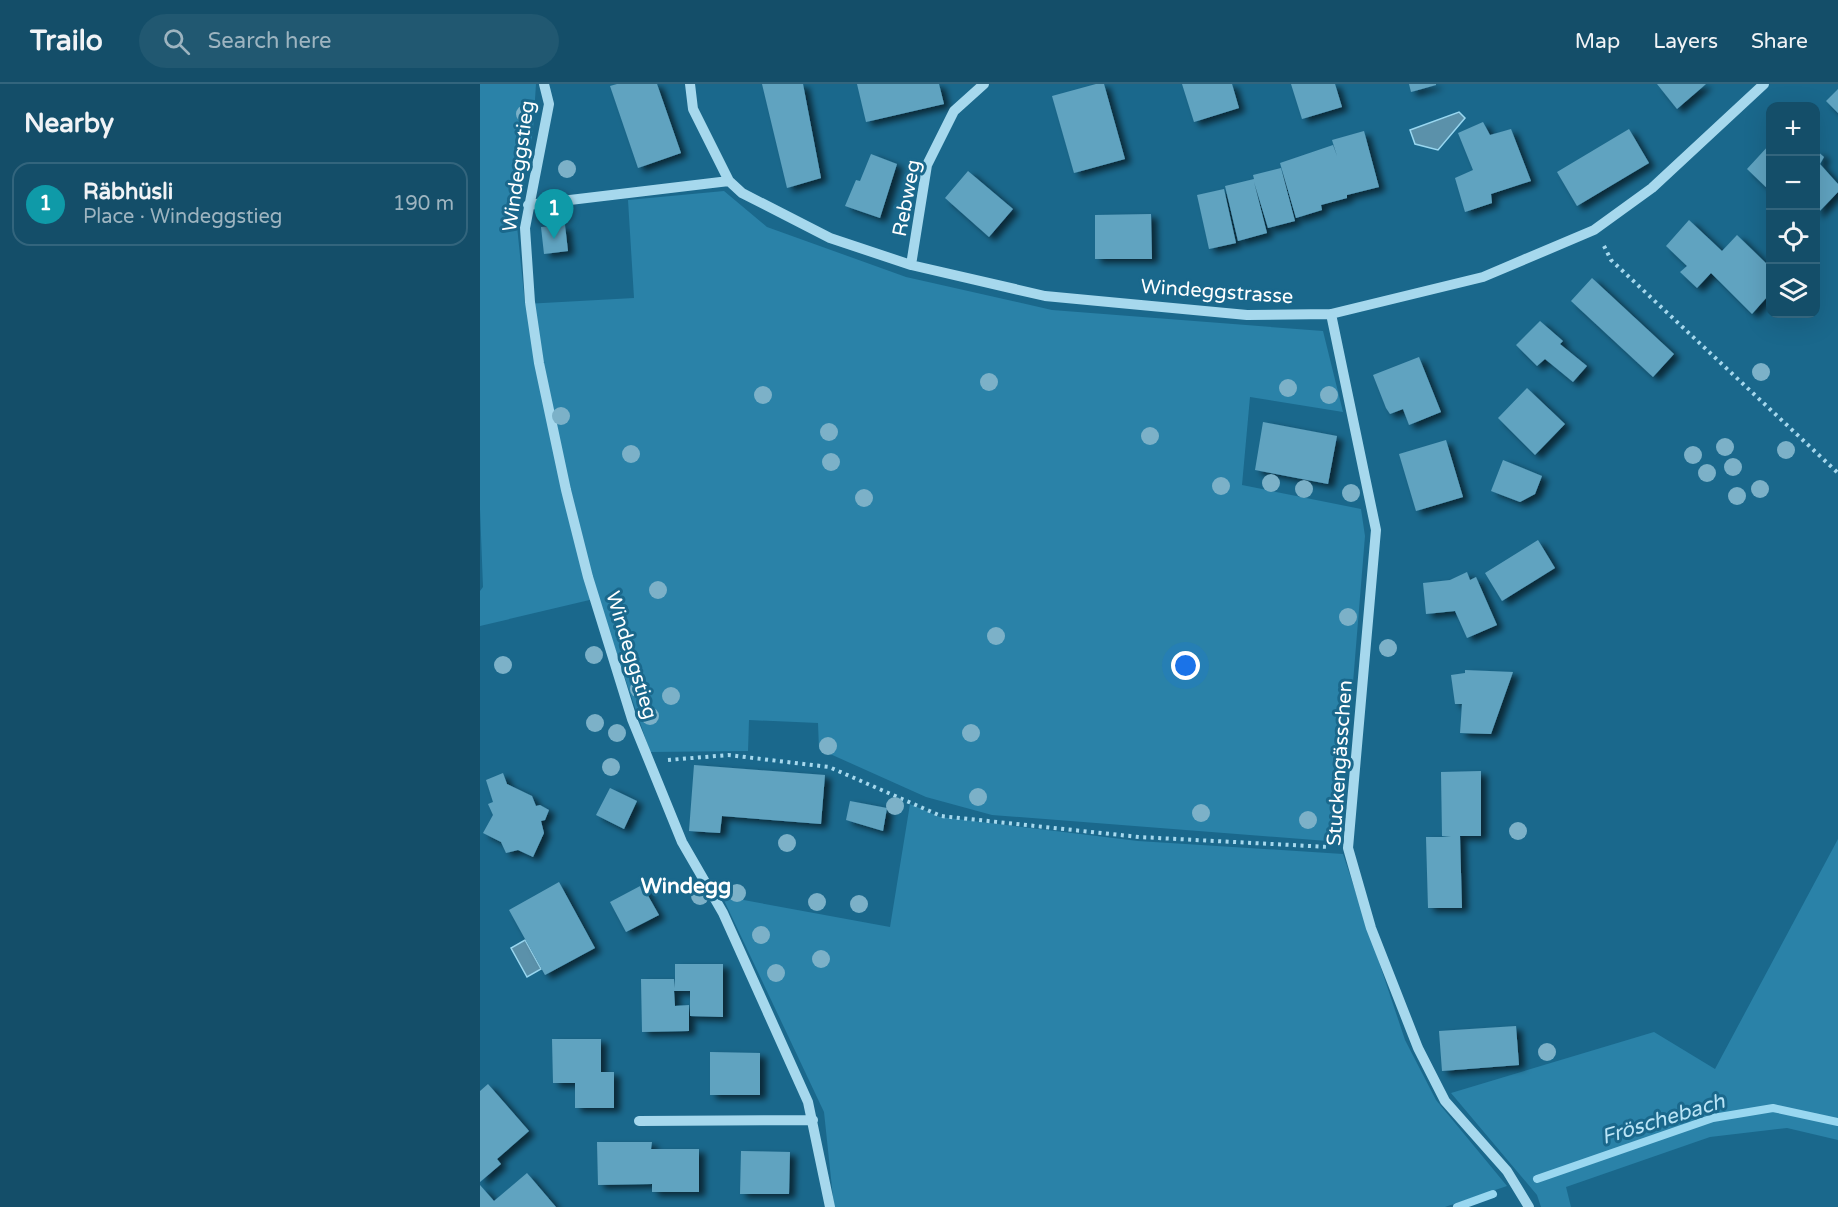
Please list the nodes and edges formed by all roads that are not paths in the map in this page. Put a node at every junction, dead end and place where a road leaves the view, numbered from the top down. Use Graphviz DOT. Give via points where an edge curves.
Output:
graph roads {
  1 [pos="544,84"];
  2 [pos="690,84"];
  3 [pos="984,84"];
  4 [pos="1764,84"];
  5 [pos="729,182"];
  6 [pos="528,205"];
  7 [pos="911,265"];
  8 [pos="1331,314"];
  9 [pos="813,1120"];
  10 [pos="639,1121"];
  11 [pos="830,1207"];
  12 [pos="1529,1207"];
  1 -- 6 [label="street, Windeggstieg" via="549,104"];
  2 -- 5 [label="street, Windeggstrasse" via="693,109"];
  3 -- 7 [label="street, Rebweg" via="954,111 927,165"];
  4 -- 8 [label="street, Windeggstrasse" via="1652,188 1594,230 1483,277"];
  5 -- 6 [label="street"];
  5 -- 7 [label="street, Windeggstrasse" via="742,193 830,238"];
  6 -- 9 [label="street, Windeggstieg" via="525,228 530,302 546,400 588,577 615,668 682,842 723,913 799,1079"];
  7 -- 8 [label="street, Windeggstrasse" via="1045,296 1247,315"];
  8 -- 12 [label="street, Stuckengässchen" via="1376,530 1348,848 1371,928 1418,1048 1445,1101 1507,1171"];
  9 -- 10 [label="street"];
  9 -- 11 [label="street, Windeggstieg"];
}
